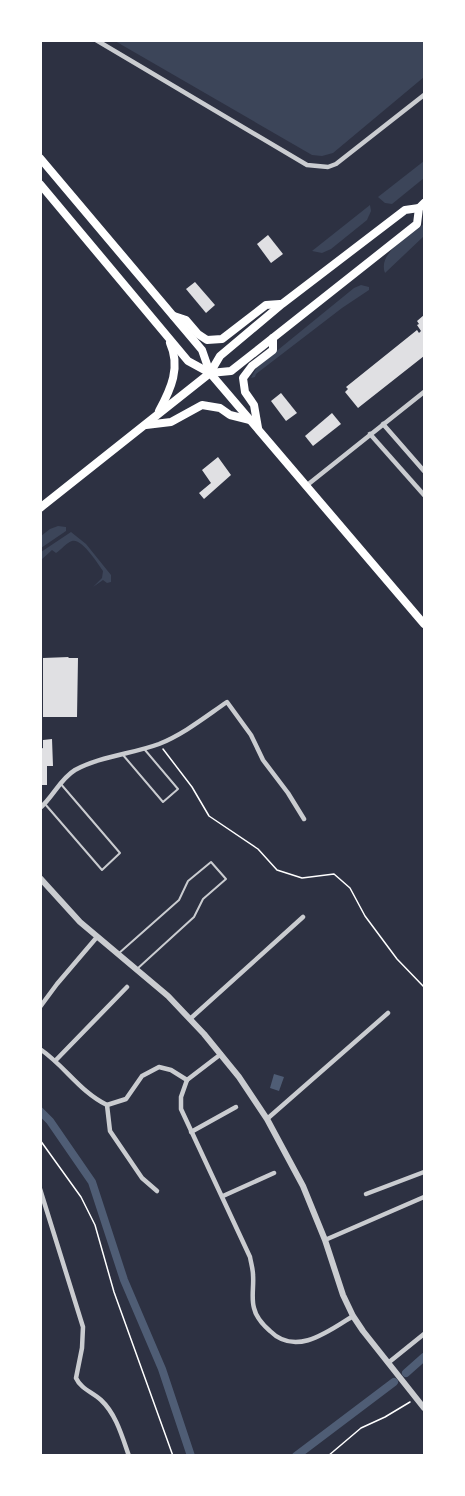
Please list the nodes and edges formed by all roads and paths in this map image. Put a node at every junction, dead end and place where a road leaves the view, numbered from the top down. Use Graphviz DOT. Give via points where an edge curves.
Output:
graph roads {
  1 [pos="96,40"];
  2 [pos="424,95"];
  3 [pos="40,158"];
  4 [pos="40,184"];
  5 [pos="422,206"];
  6 [pos="282,304"];
  7 [pos="173,316"];
  8 [pos="166,334"];
  9 [pos="273,338"];
  10 [pos="210,373"];
  11 [pos="424,392"];
  12 [pos="157,415"];
  13 [pos="250,420"];
  14 [pos="383,424"];
  15 [pos="145,425"];
  16 [pos="258,428"];
  17 [pos="370,434"];
  18 [pos="424,471"];
  19 [pos="306,486"];
  20 [pos="424,495"];
  21 [pos="40,508"];
  22 [pos="424,624"];
  23 [pos="159,744"];
  24 [pos="143,748"];
  25 [pos="121,753"];
  26 [pos="60,783"];
  27 [pos="43,806"];
  28 [pos="304,819"];
  29 [pos="40,878"];
  30 [pos="303,917"];
  31 [pos="97,937"];
  32 [pos="118,954"];
  33 [pos="137,969"];
  34 [pos="127,987"];
  35 [pos="424,987"];
  36 [pos="40,1007"];
  37 [pos="388,1013"];
  38 [pos="190,1019"];
  39 [pos="40,1049"];
  40 [pos="221,1054"];
  41 [pos="56,1060"];
  42 [pos="187,1080"];
  43 [pos="107,1105"];
  44 [pos="236,1107"];
  45 [pos="267,1119"];
  46 [pos="191,1132"];
  47 [pos="40,1140"];
  48 [pos="424,1172"];
  49 [pos="274,1173"];
  50 [pos="40,1189"];
  51 [pos="158,1191"];
  52 [pos="366,1194"];
  53 [pos="223,1196"];
  54 [pos="424,1197"];
  55 [pos="325,1240"];
  56 [pos="353,1316"];
  57 [pos="424,1334"];
  58 [pos="388,1363"];
  59 [pos="411,1402"];
  60 [pos="424,1408"];
  61 [pos="129,1455"];
  62 [pos="173,1455"];
  63 [pos="328,1455"];
  1 -- 2 [label="street" via="307,165 336,164"];
  3 -- 7 [label="main road"];
  4 -- 8 [label="main road"];
  5 -- 6 [label="main road" via="405,210"];
  5 -- 9 [label="main road" via="417,224"];
  6 -- 7 [label="main road" via="266,305 222,339 207,340 186,320"];
  6 -- 10 [label="main road" via="220,356"];
  7 -- 10 [label="main road" via="202,350"];
  8 -- 10 [label="main road" via="188,361"];
  8 -- 12 [label="main road" via="176,366 169,393"];
  9 -- 10 [label="main road" via="231,371"];
  9 -- 16 [label="main road" via="273,350 243,378"];
  10 -- 12 [label="main road"];
  10 -- 13 [label="main road"];
  11 -- 14 [label="street"];
  12 -- 15 [label="main road"];
  13 -- 15 [label="main road" via="202,405 171,422"];
  13 -- 16 [label="main road"];
  14 -- 17 [label="street"];
  14 -- 18 [label="street"];
  15 -- 21 [label="main road"];
  16 -- 19 [label="main road"];
  17 -- 19 [label="street"];
  17 -- 20 [label="street"];
  19 -- 22 [label="main road"];
  23 -- 24 [label="street"];
  23 -- 28 [label="street" via="227,702"];
  23 -- 35 [label="path" via="209,816 258,849 276,870 302,878 334,873 350,888 397,959"];
  24 -- 25 [label="street"];
  24 -- 25 [label="lane" via="178,789 163,802"];
  25 -- 26 [label="street" via="74,771"];
  26 -- 27 [label="street"];
  26 -- 27 [label="lane" via="120,853 102,870"];
  29 -- 31 [label="street"];
  30 -- 38 [label="street"];
  31 -- 32 [label="street"];
  31 -- 36 [label="street"];
  32 -- 33 [label="street"];
  32 -- 33 [label="lane" via="179,900 188,881 211,862 226,879 203,899 194,917"];
  33 -- 38 [label="street"];
  34 -- 41 [label="street"];
  37 -- 45 [label="street"];
  38 -- 40 [label="street"];
  39 -- 41 [label="street"];
  40 -- 42 [label="street"];
  40 -- 45 [label="street"];
  41 -- 43 [label="street" via="76,1084"];
  42 -- 43 [label="street" via="159,1067 142,1076 126,1099"];
  42 -- 46 [label="street" via="181,1109"];
  43 -- 51 [label="street" via="110,1131 142,1178"];
  44 -- 46 [label="street"];
  45 -- 55 [label="street" via="303,1186"];
  46 -- 53 [label="street"];
  47 -- 62 [label="path" via="81,1197 95,1225 114,1292"];
  48 -- 52 [label="street"];
  49 -- 53 [label="street"];
  50 -- 61 [label="street" via="82,1319 84,1337 76,1378 112,1414"];
  53 -- 56 [label="street" via="250,1257 254,1309 273,1335 283,1341 312,1340"];
  54 -- 55 [label="street"];
  55 -- 56 [label="street"];
  56 -- 58 [label="street"];
  57 -- 58 [label="street"];
  58 -- 60 [label="street"];
  59 -- 63 [label="path" via="361,1428"];
}
